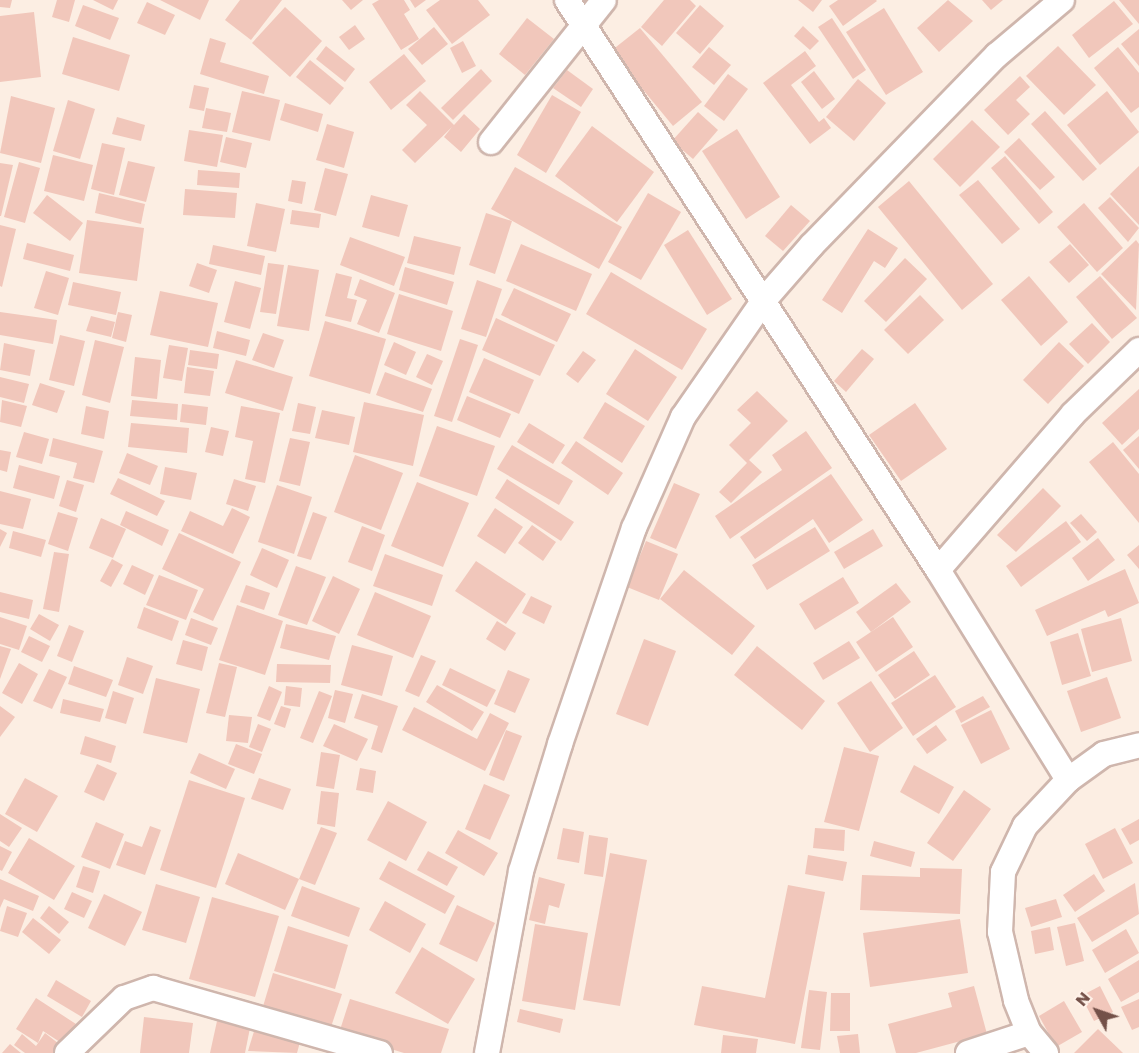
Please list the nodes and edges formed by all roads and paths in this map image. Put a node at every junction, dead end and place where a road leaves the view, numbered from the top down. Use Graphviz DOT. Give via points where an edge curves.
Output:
graph roads {
  1 [pos="567,0"];
  2 [pos="604,0"];
  3 [pos="1062,0"];
  4 [pos="582,22"];
  5 [pos="491,142"];
  6 [pos="764,300"];
  7 [pos="1139,350"];
  8 [pos="939,570"];
  9 [pos="1139,745"];
  10 [pos="1068,780"];
  11 [pos="1029,1033"];
  12 [pos="67,1053"];
  13 [pos="380,1053"];
  14 [pos="487,1053"];
  15 [pos="968,1053"];
  16 [pos="1046,1053"];
  1 -- 4 [label="street"];
  2 -- 4 [label="street"];
  3 -- 6 [label="street" via="997,55 897,153"];
  4 -- 5 [label="street"];
  4 -- 6 [label="street"];
  6 -- 8 [label="street"];
  6 -- 14 [label="street" via="683,417 634,528 521,871"];
  7 -- 8 [label="street" via="1073,414"];
  8 -- 10 [label="street"];
  9 -- 10 [label="street" via="1104,754"];
  10 -- 11 [label="street" via="1025,826 1003,872 1000,932"];
  11 -- 15 [label="street"];
  11 -- 16 [label="street"];
  12 -- 13 [label="street" via="124,998 153,988"];
}
